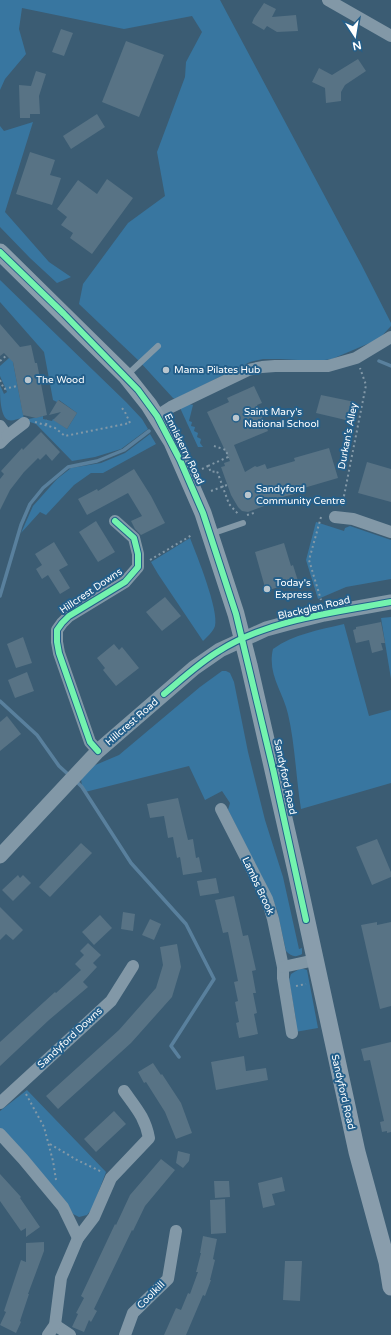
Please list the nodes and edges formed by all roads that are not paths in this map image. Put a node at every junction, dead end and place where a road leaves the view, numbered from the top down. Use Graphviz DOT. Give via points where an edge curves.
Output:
graph roads {
  1 [pos="328,0"];
  2 [pos="391,36"];
  3 [pos="0,252"];
  4 [pos="391,337"];
  5 [pos="158,346"];
  6 [pos="126,376"];
  7 [pos="157,416"];
  8 [pos="24,423"];
  9 [pos="2,435"];
  10 [pos="337,517"];
  11 [pos="115,521"];
  12 [pos="243,523"];
  13 [pos="391,532"];
  14 [pos="210,534"];
  15 [pos="391,602"];
  16 [pos="243,639"];
  17 [pos="98,751"];
  18 [pos="221,809"];
  19 [pos="0,856"];
  20 [pos="315,960"];
  21 [pos="133,966"];
  22 [pos="283,967"];
  23 [pos="292,1033"];
  24 [pos="124,1092"];
  25 [pos="0,1103"];
  26 [pos="0,1134"];
  27 [pos="176,1230"];
  28 [pos="78,1238"];
  29 [pos="391,1287"];
  30 [pos="55,1325"];
  31 [pos="48,1335"];
  32 [pos="70,1335"];
  33 [pos="125,1335"];
  1 -- 2 [label="street"];
  3 -- 6 [label="main road, Enniskerry Road"];
  4 -- 7 [label="street" via="356,358 328,366 276,366 248,370"];
  5 -- 6 [label="lane"];
  6 -- 7 [label="main road, Enniskerry Road"];
  7 -- 14 [label="main road, Enniskerry Road" via="180,460"];
  8 -- 9 [label="street"];
  10 -- 13 [label="street" via="353,519"];
  11 -- 17 [label="street, Hillcrest Downs" via="134,538 138,567 125,582 69,616 57,630 56,642 90,742"];
  12 -- 14 [label="lane"];
  14 -- 16 [label="main road, Enniskerry Road"];
  15 -- 16 [label="street, Blackglen Road" via="324,614 266,629"];
  16 -- 17 [label="street, Hillcrest Road" via="220,650 194,668"];
  16 -- 20 [label="main road, Sandyford Road"];
  17 -- 19 [label="street, Hillcrest Road"];
  18 -- 22 [label="street, Lambs Brook" via="266,899"];
  20 -- 22 [label="street"];
  20 -- 29 [label="main road, Sandyford Road" via="357,1152 387,1262"];
  21 -- 25 [label="street, Sandyford Downs" via="110,1000"];
  22 -- 23 [label="street, Lambs Brook"];
  24 -- 28 [label="street" via="141,1114 149,1138 111,1178 94,1217"];
  26 -- 28 [label="street" via="63,1207"];
  27 -- 33 [label="street, Coolkill" via="168,1279 133,1312"];
  28 -- 30 [label="street" via="61,1278"];
  30 -- 31 [label="street"];
  30 -- 32 [label="street"];
}
